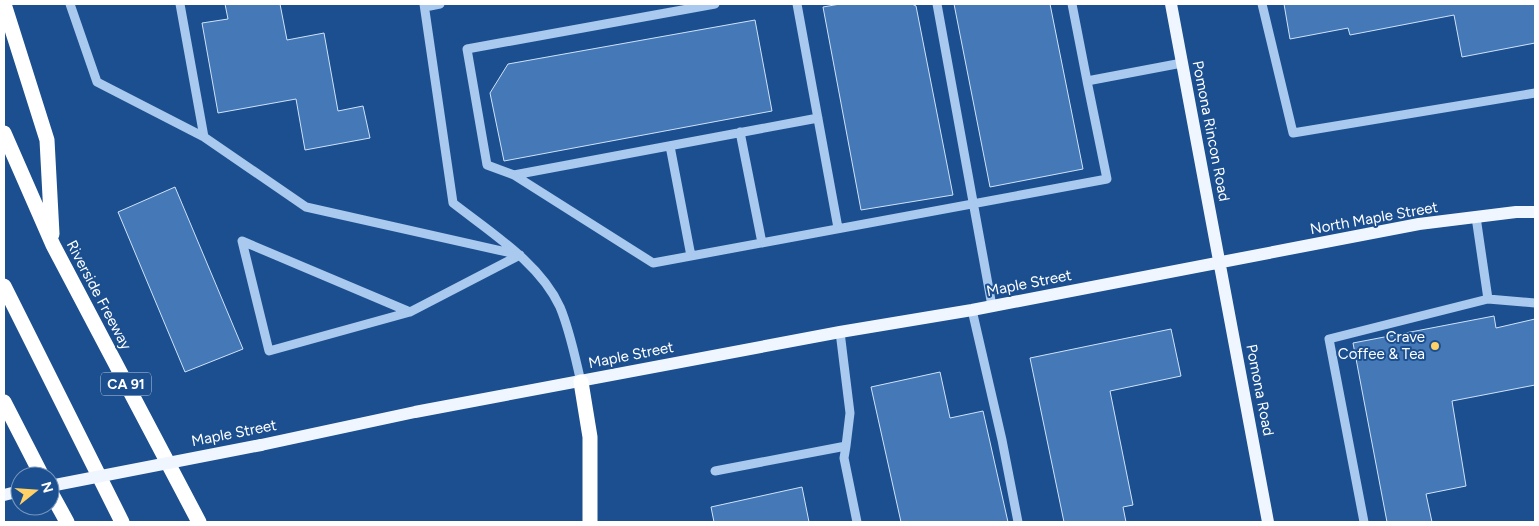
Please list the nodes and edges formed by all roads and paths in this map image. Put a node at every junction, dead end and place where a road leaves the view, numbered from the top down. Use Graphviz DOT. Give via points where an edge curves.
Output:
graph roads {
  1 [pos="4,4"];
  2 [pos="70,4"];
  3 [pos="180,4"];
  4 [pos="440,4"];
  5 [pos="715,4"];
  6 [pos="797,4"];
  7 [pos="937,4"];
  8 [pos="1072,4"];
  9 [pos="1171,4"];
  10 [pos="1262,4"];
  11 [pos="424,5"];
  12 [pos="1182,63"];
  13 [pos="1087,81"];
  14 [pos="1535,93"];
  15 [pos="818,118"];
  16 [pos="4,132"];
  17 [pos="740,132"];
  18 [pos="204,137"];
  19 [pos="670,146"];
  20 [pos="514,175"];
  21 [pos="972,204"];
  22 [pos="1535,212"];
  23 [pos="1476,217"];
  24 [pos="838,228"];
  25 [pos="762,243"];
  26 [pos="52,245"];
  27 [pos="520,255"];
  28 [pos="691,256"];
  29 [pos="1219,263"];
  30 [pos="4,286"];
  31 [pos="1488,299"];
  32 [pos="1535,303"];
  33 [pos="992,306"];
  34 [pos="972,310"];
  35 [pos="410,312"];
  36 [pos="840,332"];
  37 [pos="580,382"];
  38 [pos="4,402"];
  39 [pos="846,446"];
  40 [pos="37,466"];
  41 [pos="715,470"];
  42 [pos="60,484"];
  43 [pos="60,510"];
  44 [pos="66,522"];
  45 [pos="122,522"];
  46 [pos="199,522"];
  47 [pos="590,522"];
  48 [pos="857,522"];
  49 [pos="1018,522"];
  50 [pos="1268,522"];
  51 [pos="1364,522"];
  1 -- 26 [label="highway" via="47,140"];
  2 -- 18 [label="lane" via="96,82"];
  3 -- 18 [label="lane"];
  4 -- 11 [label="lane"];
  5 -- 20 [label="lane" via="467,49 487,165"];
  6 -- 15 [label="lane"];
  7 -- 21 [label="lane"];
  8 -- 13 [label="lane"];
  9 -- 12 [label="main road, Pomona Rincon Road"];
  10 -- 14 [label="lane" via="1292,133"];
  11 -- 27 [label="lane" via="453,203"];
  12 -- 13 [label="lane"];
  12 -- 29 [label="main road, Pomona Rincon Road"];
  13 -- 21 [label="lane" via="1107,178"];
  15 -- 17 [label="lane"];
  15 -- 24 [label="lane"];
  16 -- 26 [label="highway, Riverside Freeway / CA 91"];
  17 -- 19 [label="lane"];
  17 -- 25 [label="lane"];
  18 -- 27 [label="lane" via="306,207"];
  19 -- 20 [label="lane"];
  19 -- 28 [label="lane"];
  20 -- 28 [label="lane" via="653,263"];
  21 -- 24 [label="lane"];
  21 -- 33 [label="lane"];
  22 -- 23 [label="main road, North Maple Street"];
  23 -- 29 [label="main road, North Maple Street" via="1419,224"];
  23 -- 31 [label="lane"];
  24 -- 25 [label="lane"];
  25 -- 28 [label="lane"];
  26 -- 46 [label="highway, Riverside Freeway / CA 91"];
  27 -- 35 [label="lane"];
  27 -- 37 [label="lane" via="549,287 560,306"];
  29 -- 33 [label="main road, Maple Street"];
  29 -- 50 [label="main road, Pomona Road"];
  30 -- 45 [label="highway"];
  31 -- 32 [label="lane"];
  31 -- 51 [label="lane" via="1329,339"];
  33 -- 34 [label="main road, Maple Street"];
  34 -- 36 [label="main road, Maple Street"];
  34 -- 49 [label="lane"];
  35 -- 35 [label="lane" via="269,351 242,241 392,304"];
  36 -- 37 [label="main road, Maple Street"];
  36 -- 39 [label="lane" via="850,413"];
  37 -- 42 [label="main road, Maple Street, bridge"];
  37 -- 47 [label="highway" via="590,437"];
  38 -- 40 [label="highway"];
  39 -- 41 [label="lane"];
  39 -- 48 [label="lane" via="844,458"];
  43 -- 44 [label="highway"];
}
